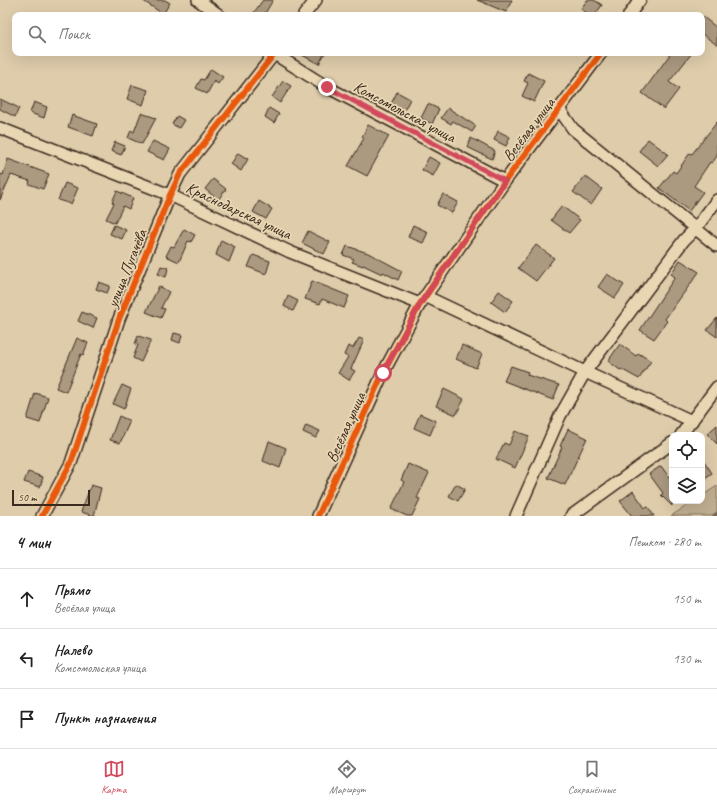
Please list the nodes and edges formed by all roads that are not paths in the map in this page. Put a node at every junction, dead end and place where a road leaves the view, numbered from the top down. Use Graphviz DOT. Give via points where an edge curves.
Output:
graph roads {
  1 [pos="198,0"];
  2 [pos="316,0"];
  3 [pos="640,0"];
  4 [pos="215,12"];
  5 [pos="306,12"];
  6 [pos="631,12"];
  7 [pos="272,56"];
  8 [pos="279,56"];
  9 [pos="599,56"];
  10 [pos="559,109"];
  11 [pos="0,128"];
  12 [pos="505,181"];
  13 [pos="170,195"];
  14 [pos="717,200"];
  15 [pos="696,228"];
  16 [pos="717,246"];
  17 [pos="423,300"];
  18 [pos="585,372"];
  19 [pos="717,387"];
  20 [pos="692,421"];
  21 [pos="683,432"];
  22 [pos="669,445"];
  23 [pos="42,516"];
  24 [pos="318,516"];
  25 [pos="516,516"];
  26 [pos="571,516"];
  1 -- 4 [label="street"];
  2 -- 5 [label="street"];
  3 -- 6 [label="street"];
  7 -- 13 [label="street, улица Пугачёва" via="180,174"];
  8 -- 12 [label="street, Комсомольская улица" via="327,87"];
  9 -- 10 [label="street, Весёлая улица"];
  10 -- 12 [label="street, Весёлая улица"];
  10 -- 15 [label="street" via="573,129"];
  11 -- 13 [label="street, Краснодарская улица"];
  12 -- 17 [label="street, Весёлая улица"];
  13 -- 17 [label="street, Краснодарская улица" via="290,252"];
  13 -- 23 [label="street, улица Пугачёва" via="119,319 71,463"];
  14 -- 15 [label="street"];
  15 -- 16 [label="street"];
  15 -- 18 [label="street" via="684,240"];
  17 -- 18 [label="street, Краснодарская улица"];
  17 -- 24 [label="street, Весёлая улица" via="383,373"];
  18 -- 20 [label="street, Краснодарская улица"];
  18 -- 25 [label="street" via="560,416"];
  19 -- 20 [label="street"];
  20 -- 21 [label="street"];
  22 -- 26 [label="street"];
}
